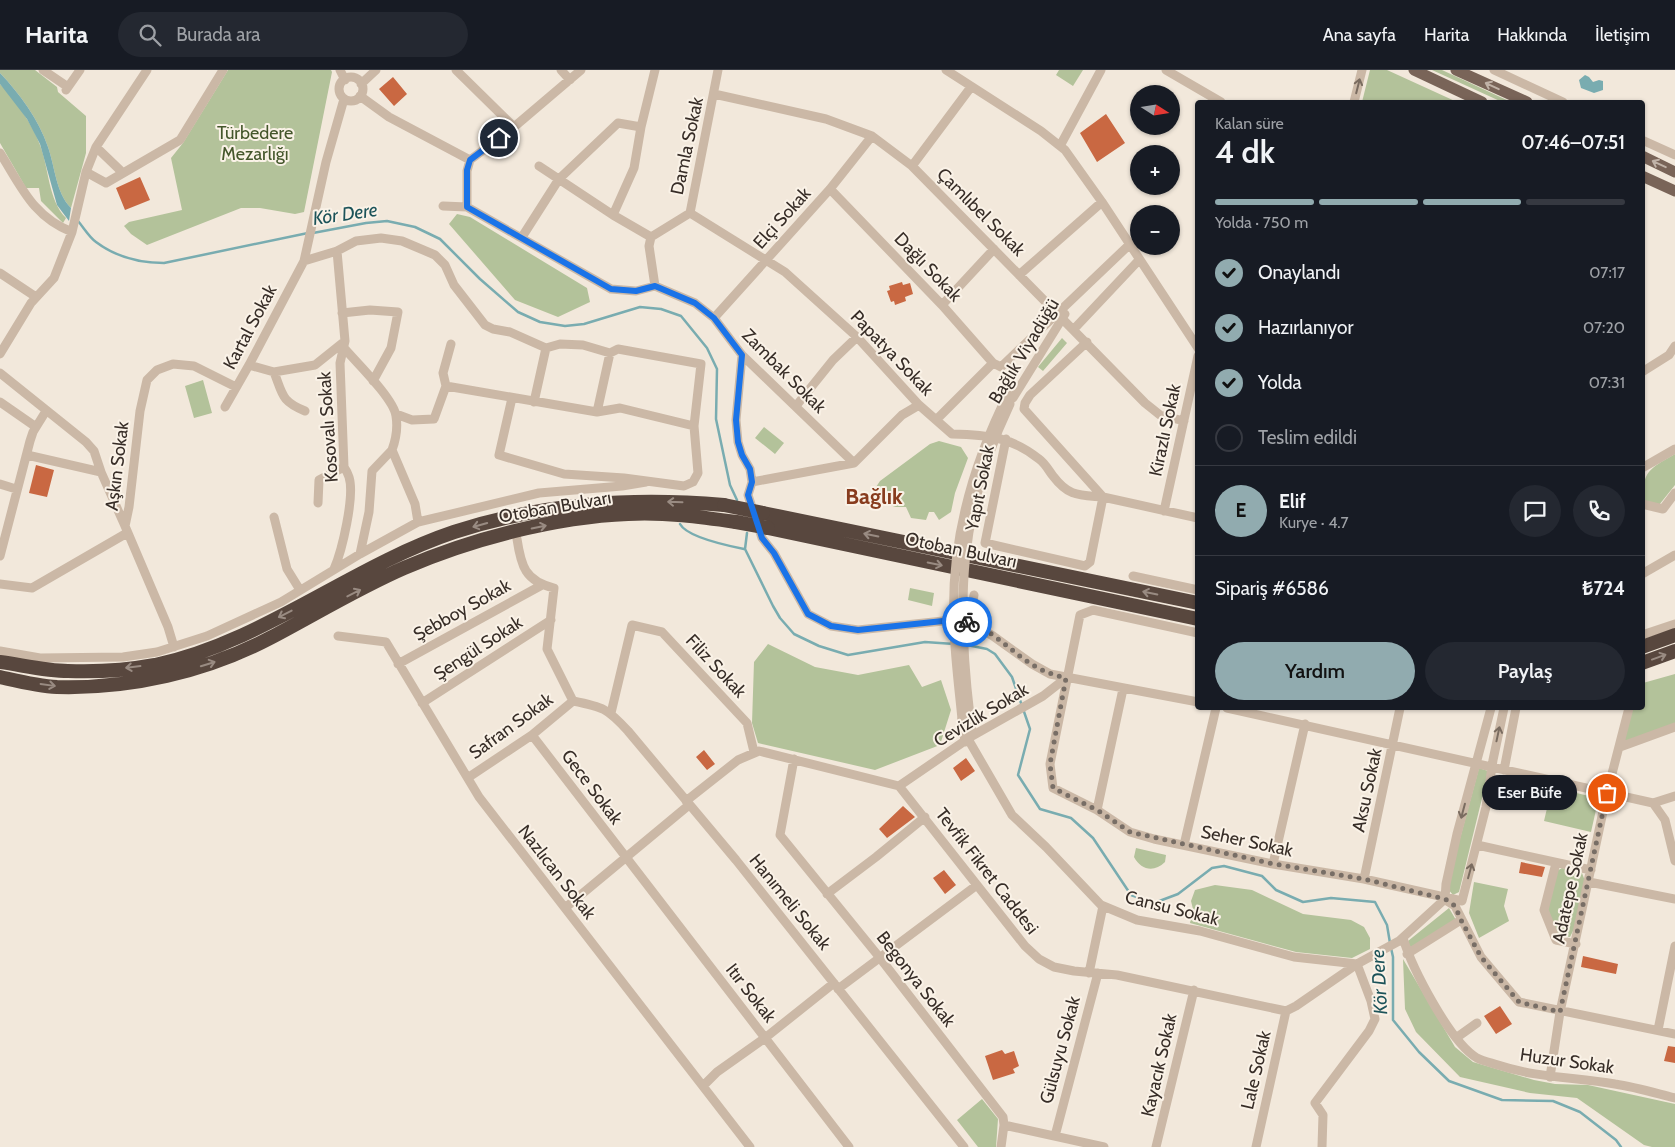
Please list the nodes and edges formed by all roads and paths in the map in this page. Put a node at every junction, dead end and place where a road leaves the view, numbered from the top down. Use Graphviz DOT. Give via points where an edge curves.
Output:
graph roads {
  1 [pos="43,70"];
  2 [pos="80,70"];
  3 [pos="147,70"];
  4 [pos="223,70"];
  5 [pos="340,70"];
  6 [pos="376,70"];
  7 [pos="456,70"];
  8 [pos="561,70"];
  9 [pos="581,70"];
  10 [pos="655,70"];
  11 [pos="718,70"];
  12 [pos="946,70"];
  13 [pos="1101,70"];
  14 [pos="1166,70"];
  15 [pos="1362,70"];
  16 [pos="1414,70"];
  17 [pos="1456,70"];
  18 [pos="1498,71"];
  19 [pos="344,80"];
  20 [pos="570,80"];
  21 [pos="360,84"];
  22 [pos="971,87"];
  23 [pos="714,94"];
  24 [pos="360,96"];
  25 [pos="344,99"];
  26 [pos="1218,100"];
  27 [pos="1354,100"];
  28 [pos="1478,100"];
  29 [pos="1523,100"];
  30 [pos="1559,100"];
  31 [pos="514,127"];
  32 [pos="641,127"];
  33 [pos="872,136"];
  34 [pos="1645,141"];
  35 [pos="1060,146"];
  36 [pos="96,148"];
  37 [pos="1675,155"];
  38 [pos="1645,157"];
  39 [pos="1,159"];
  40 [pos="470,160"];
  41 [pos="539,166"];
  42 [pos="912,166"];
  43 [pos="86,172"];
  44 [pos="1675,172"];
  45 [pos="123,173"];
  46 [pos="1645,177"];
  47 [pos="559,179"];
  48 [pos="830,189"];
  49 [pos="1675,191"];
  50 [pos="1102,202"];
  51 [pos="443,206"];
  52 [pos="467,207"];
  53 [pos="690,213"];
  54 [pos="613,215"];
  55 [pos="72,232"];
  56 [pos="522,237"];
  57 [pos="651,237"];
  58 [pos="1129,245"];
  59 [pos="994,249"];
  60 [pos="337,251"];
  61 [pos="766,260"];
  62 [pos="1140,260"];
  63 [pos="304,261"];
  64 [pos="0,273"];
  65 [pos="1020,275"];
  66 [pos="655,286"];
  67 [pos="36,297"];
  68 [pos="942,305"];
  69 [pos="342,313"];
  70 [pos="1060,315"];
  71 [pos="405,318"];
  72 [pos="714,318"];
  73 [pos="1074,329"];
  74 [pos="394,335"];
  75 [pos="856,337"];
  76 [pos="1086,342"];
  77 [pos="1195,343"];
  78 [pos="451,344"];
  79 [pos="345,345"];
  80 [pos="1675,346"];
  81 [pos="546,348"];
  82 [pos="610,353"];
  83 [pos="0,354"];
  84 [pos="742,355"];
  85 [pos="1672,357"];
  86 [pos="250,365"];
  87 [pos="997,365"];
  88 [pos="1645,365"];
  89 [pos="1652,366"];
  90 [pos="1195,370"];
  91 [pos="1645,370"];
  92 [pos="274,372"];
  93 [pos="0,373"];
  94 [pos="373,382"];
  95 [pos="446,386"];
  96 [pos="236,387"];
  97 [pos="512,398"];
  98 [pos="0,402"];
  99 [pos="534,402"];
  100 [pos="919,405"];
  101 [pos="796,406"];
  102 [pos="225,407"];
  103 [pos="46,411"];
  104 [pos="305,411"];
  105 [pos="597,412"];
  106 [pos="396,414"];
  107 [pos="936,420"];
  108 [pos="1184,421"];
  109 [pos="694,426"];
  110 [pos="36,427"];
  111 [pos="1006,439"];
  112 [pos="1675,449"];
  113 [pos="392,450"];
  114 [pos="26,455"];
  115 [pos="854,463"];
  116 [pos="1645,466"];
  117 [pos="344,467"];
  118 [pos="101,472"];
  119 [pos="646,482"];
  120 [pos="752,482"];
  121 [pos="0,484"];
  122 [pos="16,489"];
  123 [pos="1675,493"];
  124 [pos="1103,497"];
  125 [pos="318,504"];
  126 [pos="1645,505"];
  127 [pos="1164,511"];
  128 [pos="1195,517"];
  129 [pos="274,518"];
  130 [pos="418,522"];
  131 [pos="126,530"];
  132 [pos="518,539"];
  133 [pos="360,554"];
  134 [pos="1675,555"];
  135 [pos="0,556"];
  136 [pos="334,570"];
  137 [pos="1645,573"];
  138 [pos="1133,576"];
  139 [pos="0,584"];
  140 [pos="542,585"];
  141 [pos="1195,589"];
  142 [pos="300,590"];
  143 [pos="974,594"];
  144 [pos="1195,602"];
  145 [pos="1195,618"];
  146 [pos="551,620"];
  147 [pos="969,622"];
  148 [pos="1675,624"];
  149 [pos="1195,631"];
  150 [pos="1645,634"];
  151 [pos="1675,635"];
  152 [pos="338,636"];
  153 [pos="1645,646"];
  154 [pos="174,647"];
  155 [pos="0,651"];
  156 [pos="1675,652"];
  157 [pos="0,662"];
  158 [pos="1645,662"];
  159 [pos="398,664"];
  160 [pos="0,677"];
  161 [pos="1066,678"];
  162 [pos="1123,689"];
  163 [pos="573,701"];
  164 [pos="1195,701"];
  165 [pos="422,704"];
  166 [pos="1216,710"];
  167 [pos="1237,710"];
  168 [pos="1400,710"];
  169 [pos="1490,710"];
  170 [pos="1504,710"];
  171 [pos="1516,710"];
  172 [pos="1629,710"];
  173 [pos="611,713"];
  174 [pos="1305,724"];
  175 [pos="1675,727"];
  176 [pos="532,735"];
  177 [pos="968,739"];
  178 [pos="1393,744"];
  179 [pos="1620,747"];
  180 [pos="754,752"];
  181 [pos="794,759"];
  182 [pos="1477,760"];
  183 [pos="1493,768"];
  184 [pos="1504,770"];
  185 [pos="469,777"];
  186 [pos="899,786"];
  187 [pos="1607,793"];
  188 [pos="1675,796"];
  189 [pos="688,803"];
  190 [pos="1653,803"];
  191 [pos="1097,810"];
  192 [pos="925,817"];
  193 [pos="1184,845"];
  194 [pos="1477,845"];
  195 [pos="626,858"];
  196 [pos="1675,861"];
  197 [pos="1556,863"];
  198 [pos="1274,864"];
  199 [pos="1591,870"];
  200 [pos="1364,879"];
  201 [pos="1589,882"];
  202 [pos="976,884"];
  203 [pos="827,894"];
  204 [pos="1445,899"];
  205 [pos="1675,899"];
  206 [pos="1103,906"];
  207 [pos="564,908"];
  208 [pos="1461,920"];
  209 [pos="1401,940"];
  210 [pos="1576,944"];
  211 [pos="1675,946"];
  212 [pos="1408,954"];
  213 [pos="880,958"];
  214 [pos="1357,964"];
  215 [pos="1093,973"];
  216 [pos="836,986"];
  217 [pos="1194,990"];
  218 [pos="1286,1011"];
  219 [pos="1560,1012"];
  220 [pos="1477,1023"];
  221 [pos="1658,1030"];
  222 [pos="1675,1034"];
  223 [pos="765,1038"];
  224 [pos="1456,1038"];
  225 [pos="1550,1077"];
  226 [pos="702,1086"];
  227 [pos="1675,1098"];
  228 [pos="1004,1126"];
  229 [pos="1054,1136"];
  230 [pos="1075,1144"];
  231 [pos="750,1147"];
  232 [pos="849,1147"];
  233 [pos="964,1147"];
  234 [pos="1001,1147"];
  235 [pos="1104,1147"];
  236 [pos="1156,1147"];
  237 [pos="1256,1147"];
  238 [pos="1322,1147"];
  1 -- 2 [label="street" via="67,89"];
  3 -- 36 [label="street"];
  4 -- 45 [label="street" via="180,140"];
  5 -- 19 [label="street"];
  6 -- 21 [label="street"];
  7 -- 31 [label="street"];
  8 -- 20 [label="street"];
  9 -- 20 [label="street"];
  10 -- 32 [label="street"];
  11 -- 23 [label="street, Damla Sokak"];
  12 -- 22 [label="street"];
  13 -- 35 [label="street"];
  14 -- 26 [label="street"];
  27 -- 15 [label="street, one-way"];
  16 -- 28 [label="main road"];
  29 -- 17 [label="main road, one-way"];
  18 -- 30 [label="street"];
  19 -- 21 [label="street" via="353,78"];
  19 -- 25 [label="street" via="339,89"];
  20 -- 31 [label="street"];
  21 -- 24 [label="street"];
  22 -- 35 [label="street"];
  22 -- 42 [label="street"];
  23 -- 33 [label="street, Çamlıbel Sokak" via="826,119"];
  23 -- 53 [label="street, Damla Sokak"];
  24 -- 25 [label="street" via="352,101"];
  24 -- 40 [label="street" via="389,117"];
  25 -- 63 [label="street, Kartal Sokak"];
  31 -- 40 [label="street"];
  32 -- 47 [label="street" via="618,123"];
  32 -- 54 [label="street" via="634,168"];
  33 -- 42 [label="street, Çamlıbel Sokak"];
  33 -- 48 [label="street, Elçi Sokak"];
  34 -- 37 [label="street"];
  35 -- 50 [label="street"];
  36 -- 43 [label="street"];
  36 -- 45 [label="street"];
  44 -- 38 [label="main road, one-way"];
  39 -- 55 [label="street" via="33,205 56,226"];
  40 -- 52 [label="street"];
  41 -- 47 [label="street"];
  42 -- 59 [label="street, Çamlıbel Sokak"];
  43 -- 45 [label="street" via="106,183"];
  43 -- 55 [label="street"];
  46 -- 49 [label="main road"];
  47 -- 54 [label="street"];
  47 -- 56 [label="street"];
  48 -- 61 [label="street, Elçi Sokak"];
  48 -- 68 [label="street, Dağlı Sokak"];
  50 -- 58 [label="street"];
  50 -- 65 [label="street"];
  51 -- 52 [label="street"];
  52 -- 56 [label="street"];
  53 -- 57 [label="street, Damla Sokak"];
  53 -- 61 [label="street, Papatya Sokak"];
  54 -- 57 [label="street"];
  55 -- 67 [label="street" via="54,278"];
  56 -- 66 [label="street" via="611,289 636,291"];
  57 -- 66 [label="street" via="649,246"];
  58 -- 62 [label="street"];
  58 -- 70 [label="street, Bağlık Viyadüğü"];
  59 -- 65 [label="street, Çamlıbel Sokak"];
  59 -- 68 [label="street"];
  60 -- 63 [label="street"];
  60 -- 69 [label="street, Kosovalı Sokak"];
  60 -- 81 [label="street" via="356,241 381,238 416,246 435,255 445,265 454,285 485,325"];
  61 -- 72 [label="street, Elçi Sokak"];
  61 -- 75 [label="street, Papatya Sokak" via="785,272"];
  62 -- 73 [label="street"];
  62 -- 77 [label="street"];
  63 -- 86 [label="street, Kartal Sokak"];
  64 -- 67 [label="street"];
  65 -- 70 [label="street, Çamlıbel Sokak"];
  66 -- 72 [label="street, Zambak Sokak" via="695,303"];
  67 -- 83 [label="street"];
  68 -- 87 [label="street, Dağlı Sokak"];
  69 -- 74 [label="street" via="398,312"];
  69 -- 79 [label="street, Kosovalı Sokak"];
  70 -- 73 [label="street, Çamlıbel Sokak"];
  70 -- 87 [label="street"];
  70 -- 177 [label="street, Bağlık Viyadüğü, bridge" via="1031,356 993,423 963,516 954,627"];
  71 -- 74 [label="street"];
  72 -- 84 [label="street, Zambak Sokak"];
  73 -- 76 [label="street, Çamlıbel Sokak"];
  74 -- 94 [label="street" via="391,348"];
  75 -- 100 [label="street, Papatya Sokak"];
  75 -- 101 [label="street"];
  76 -- 108 [label="street, Çamlıbel Sokak" via="1152,409 1160,415"];
  76 -- 124 [label="street" via="1030,395 1024,409"];
  78 -- 95 [label="street" via="443,373"];
  79 -- 92 [label="street" via="315,365"];
  79 -- 94 [label="street"];
  79 -- 117 [label="street, Kosovalı Sokak" via="340,363"];
  80 -- 85 [label="street"];
  81 -- 82 [label="street" via="560,344 583,345"];
  81 -- 99 [label="street"];
  82 -- 105 [label="street"];
  82 -- 109 [label="street" via="618,349 701,364"];
  84 -- 101 [label="street, Zambak Sokak"];
  84 -- 120 [label="street" via="736,420 738,442"];
  85 -- 89 [label="street"];
  86 -- 92 [label="street"];
  86 -- 96 [label="street, Kartal Sokak"];
  87 -- 107 [label="street"];
  88 -- 89 [label="street"];
  89 -- 91 [label="street"];
  90 -- 108 [label="street, Kirazlı Sokak"];
  92 -- 104 [label="street" via="290,405"];
  93 -- 103 [label="street"];
  94 -- 106 [label="street"];
  95 -- 97 [label="street"];
  95 -- 106 [label="street" via="434,419 412,420"];
  96 -- 102 [label="street, Kartal Sokak"];
  96 -- 131 [label="street, Aşkın Sokak" via="206,370 185,364 173,364 157,370 147,380 140,411"];
  97 -- 99 [label="street"];
  97 -- 119 [label="street" via="498,455 564,474"];
  98 -- 110 [label="street"];
  99 -- 105 [label="street"];
  100 -- 107 [label="street, Papatya Sokak"];
  100 -- 115 [label="street" via="902,415"];
  101 -- 115 [label="street, Zambak Sokak"];
  103 -- 110 [label="street"];
  103 -- 118 [label="street" via="90,447"];
  105 -- 109 [label="street" via="620,408"];
  106 -- 113 [label="street" via="396,440"];
  107 -- 111 [label="street, Papatya Sokak" via="952,434"];
  108 -- 127 [label="street, Kirazlı Sokak"];
  109 -- 119 [label="street" via="698,473 693,482 684,486"];
  110 -- 114 [label="street"];
  111 -- 124 [label="street, Papatya Sokak" via="1040,459 1062,488 1074,495"];
  111 -- 124 [label="street, Yapıt Sokak" via="985,543 1085,566 1090,562"];
  112 -- 116 [label="street"];
  113 -- 130 [label="street" via="415,504"];
  113 -- 133 [label="street" via="372,471 369,512"];
  114 -- 118 [label="street"];
  114 -- 122 [label="street"];
  115 -- 120 [label="street"];
  117 -- 125 [label="street" via="319,480"];
  117 -- 136 [label="street, Kosovalı Sokak" via="350,479 348,516"];
  118 -- 131 [label="street"];
  119 -- 130 [label="street" via="539,493"];
  120 -- 147 [label="street" via="748,495 762,538 808,614 831,626 858,630 943,621"];
  121 -- 122 [label="street"];
  122 -- 135 [label="street"];
  123 -- 126 [label="street" via="1663,509"];
  124 -- 127 [label="street"];
  127 -- 128 [label="street"];
  129 -- 142 [label="street" via="287,569"];
  130 -- 133 [label="street"];
  131 -- 139 [label="street" via="32,588"];
  131 -- 154 [label="street, Aşkın Sokak"];
  132 -- 140 [label="street" via="529,576"];
  133 -- 136 [label="street"];
  134 -- 137 [label="street"];
  136 -- 142 [label="street"];
  138 -- 141 [label="street"];
  140 -- 146 [label="street" via="554,588"];
  140 -- 159 [label="street, Şebboy Sokak"];
  142 -- 154 [label="street" via="207,636"];
  143 -- 147 [label="street"];
  144 -- 157 [label="highway, Otoban Bulvarı, one-way, bridge" via="763,512 724,505 628,500 572,505 471,528 408,550 258,628 214,647 155,664 67,672"];
  160 -- 145 [label="highway, Otoban Bulvarı, one-way, bridge" via="56,687 132,682 191,670 269,639 403,568 473,541 575,519 629,514 694,516 736,522"];
  146 -- 163 [label="street" via="547,649"];
  146 -- 165 [label="street, Şengül Sokak"];
  147 -- 161 [label="street" via="1032,664"];
  148 -- 150 [label="street"];
  149 -- 161 [label="street" via="1093,610 1080,615"];
  151 -- 153 [label="highway"];
  152 -- 159 [label="street, Nazlıcan Sokak" via="386,642"];
  154 -- 155 [label="street" via="123,658 40,658"];
  158 -- 156 [label="highway, one-way"];
  159 -- 165 [label="street, Nazlıcan Sokak"];
  161 -- 162 [label="street"];
  161 -- 177 [label="street, Cevizlik Sokak" via="1043,696"];
  161 -- 191 [label="street, Seher Sokak" via="1050,764 1053,788"];
  162 -- 164 [label="street"];
  162 -- 191 [label="street"];
  163 -- 173 [label="street, Hanımeli Sokak"];
  163 -- 176 [label="street, Safran Sokak"];
  165 -- 185 [label="street, Nazlıcan Sokak"];
  166 -- 193 [label="street"];
  167 -- 174 [label="street"];
  168 -- 178 [label="street, Aksu Sokak"];
  169 -- 182 [label="street"];
  183 -- 170 [label="street, one-way"];
  171 -- 184 [label="street"];
  172 -- 179 [label="street, Adatepe Sokak"];
  173 -- 180 [label="street, Filiz Sokak" via="632,625 662,632 747,722"];
  173 -- 189 [label="street, Hanımeli Sokak"];
  174 -- 178 [label="street"];
  174 -- 198 [label="street"];
  175 -- 179 [label="street"];
  176 -- 185 [label="street, Safran Sokak"];
  176 -- 195 [label="street, Gece Sokak"];
  177 -- 186 [label="street, Cevizlik Sokak"];
  177 -- 206 [label="street, Cansu Sokak" via="1012,815"];
  178 -- 182 [label="street"];
  178 -- 200 [label="street, Aksu Sokak"];
  179 -- 187 [label="street, Adatepe Sokak"];
  180 -- 181 [label="street"];
  180 -- 189 [label="street" via="738,760"];
  181 -- 186 [label="street"];
  181 -- 203 [label="street, Begonya Sokak" via="780,835"];
  182 -- 183 [label="street"];
  182 -- 204 [label="street, one-way" via="1457,834"];
  183 -- 184 [label="street"];
  183 -- 194 [label="street"];
  184 -- 187 [label="street"];
  185 -- 207 [label="street, Nazlıcan Sokak" via="480,797"];
  186 -- 192 [label="street, Tevfik Fikret Caddesi"];
  187 -- 190 [label="street"];
  187 -- 199 [label="street, Adatepe Sokak"];
  188 -- 190 [label="street"];
  189 -- 195 [label="street"];
  189 -- 216 [label="street, Hanımeli Sokak"];
  190 -- 196 [label="street" via="1665,820"];
  191 -- 193 [label="street, Seher Sokak" via="1130,832"];
  192 -- 202 [label="street, Tevfik Fikret Caddesi"];
  192 -- 203 [label="street"];
  193 -- 198 [label="street, Seher Sokak"];
  194 -- 197 [label="street"];
  204 -- 194 [label="street, one-way" via="1462,902"];
  195 -- 207 [label="street"];
  195 -- 223 [label="street, Itır Sokak"];
  197 -- 199 [label="street"];
  197 -- 210 [label="street" via="1544,910 1556,940"];
  198 -- 200 [label="street, Seher Sokak"];
  199 -- 201 [label="street, Adatepe Sokak"];
  200 -- 204 [label="street, Seher Sokak"];
  201 -- 205 [label="street"];
  201 -- 210 [label="street, Adatepe Sokak"];
  202 -- 213 [label="street"];
  202 -- 215 [label="street, Tevfik Fikret Caddesi" via="1038,959 1054,967"];
  203 -- 213 [label="street, Begonya Sokak"];
  204 -- 208 [label="street" via="1455,906"];
  204 -- 209 [label="street"];
  206 -- 214 [label="street, Cansu Sokak" via="1137,920 1200,931 1294,957"];
  206 -- 215 [label="street, Gülsuyu Sokak"];
  207 -- 226 [label="street, Nazlıcan Sokak"];
  208 -- 212 [label="street"];
  208 -- 219 [label="street" via="1481,957 1519,1002"];
  209 -- 212 [label="street, Huzur Sokak"];
  209 -- 214 [label="street"];
  210 -- 219 [label="street, Adatepe Sokak"];
  211 -- 221 [label="street"];
  212 -- 224 [label="street, Huzur Sokak"];
  213 -- 216 [label="street"];
  213 -- 228 [label="street, Begonya Sokak" via="1003,1117"];
  214 -- 218 [label="street, Lale Sokak"];
  214 -- 238 [label="street" via="1375,1019 1315,1103 1323,1115"];
  215 -- 217 [label="street, Tevfik Fikret Caddesi"];
  215 -- 229 [label="street, Gülsuyu Sokak"];
  216 -- 223 [label="street"];
  216 -- 233 [label="street, Hanımeli Sokak"];
  217 -- 218 [label="street, Tevfik Fikret Caddesi"];
  217 -- 236 [label="street, Kayacık Sokak"];
  218 -- 237 [label="street, Lale Sokak"];
  219 -- 221 [label="street"];
  219 -- 225 [label="street, Adatepe Sokak"];
  220 -- 224 [label="street"];
  221 -- 222 [label="street"];
  223 -- 226 [label="street"];
  223 -- 232 [label="street, Itır Sokak"];
  224 -- 225 [label="street, Huzur Sokak" via="1476,1058 1512,1070"];
  225 -- 227 [label="street, Huzur Sokak" via="1615,1084"];
  226 -- 231 [label="street, Nazlıcan Sokak"];
  228 -- 229 [label="street"];
  228 -- 234 [label="street"];
  229 -- 230 [label="street"];
  230 -- 235 [label="street"];
}
